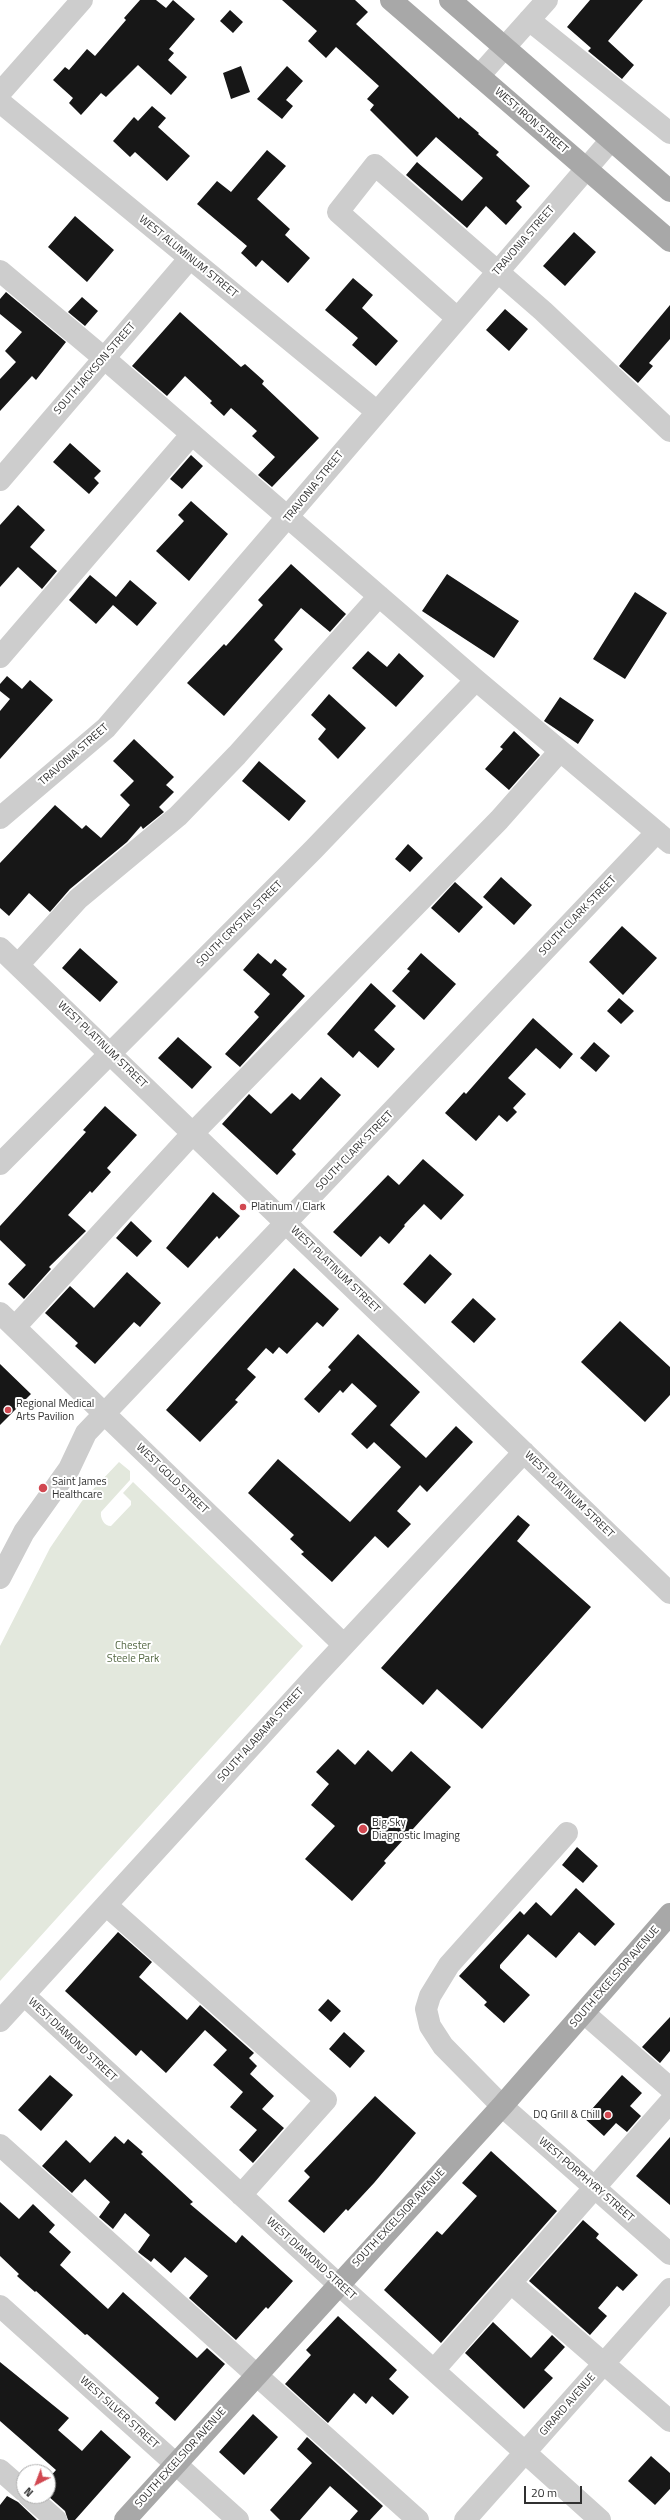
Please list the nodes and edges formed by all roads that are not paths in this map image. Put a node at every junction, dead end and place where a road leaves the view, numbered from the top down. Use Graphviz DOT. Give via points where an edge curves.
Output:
graph roads {
  1 [pos="82,0"];
  2 [pos="391,0"];
  3 [pos="450,0"];
  4 [pos="547,0"];
  5 [pos="529,20"];
  6 [pos="506,48"];
  7 [pos="479,76"];
  8 [pos="0,93"];
  9 [pos="0,102"];
  10 [pos="670,133"];
  11 [pos="611,140"];
  12 [pos="586,169"];
  13 [pos="670,191"];
  14 [pos="670,241"];
  15 [pos="190,258"];
  16 [pos="498,271"];
  17 [pos="3,279"];
  18 [pos="457,318"];
  19 [pos="105,359"];
  20 [pos="376,411"];
  21 [pos="670,431"];
  22 [pos="192,434"];
  23 [pos="0,480"];
  24 [pos="289,518"];
  25 [pos="379,596"];
  26 [pos="0,657"];
  27 [pos="476,680"];
  28 [pos="560,751"];
  29 [pos="0,818"];
  30 [pos="663,838"];
  31 [pos="0,948"];
  32 [pos="18,965"];
  33 [pos="112,1054"];
  34 [pos="193,1133"];
  35 [pos="0,1164"];
  36 [pos="286,1223"];
  37 [pos="8,1320"];
  38 [pos="104,1413"];
  39 [pos="524,1452"];
  40 [pos="0,1578"];
  41 [pos="670,1593"];
  42 [pos="344,1644"];
  43 [pos="567,1833"];
  44 [pos="106,1905"];
  45 [pos="669,1916"];
  46 [pos="24,1995"];
  47 [pos="584,2013"];
  48 [pos="0,2021"];
  49 [pos="670,2088"];
  50 [pos="670,2102"];
  51 [pos="502,2106"];
  52 [pos="0,2145"];
  53 [pos="595,2189"];
  54 [pos="241,2196"];
  55 [pos="670,2254"];
  56 [pos="511,2283"];
  57 [pos="338,2284"];
  58 [pos="670,2289"];
  59 [pos="0,2306"];
  60 [pos="605,2363"];
  61 [pos="434,2370"];
  62 [pos="255,2376"];
  63 [pos="670,2421"];
  64 [pos="526,2453"];
  65 [pos="175,2464"];
  66 [pos="0,2470"];
  67 [pos="16,2484"];
  68 [pos="38,2504"];
  69 [pos="56,2520"];
  70 [pos="125,2520"];
  71 [pos="238,2520"];
  72 [pos="418,2520"];
  73 [pos="465,2520"];
  74 [pos="600,2520"];
  1 -- 8 [label="street"];
  2 -- 7 [label="main road, WEST IRON STREET"];
  3 -- 6 [label="main road"];
  4 -- 5 [label="street"];
  5 -- 6 [label="street"];
  5 -- 10 [label="street"];
  6 -- 7 [label="street"];
  6 -- 11 [label="main road"];
  7 -- 12 [label="main road, WEST IRON STREET"];
  9 -- 15 [label="street, WEST ALUMINUM STREET"];
  11 -- 12 [label="street, TRAVONIA STREET"];
  11 -- 13 [label="main road"];
  12 -- 14 [label="main road, WEST IRON STREET"];
  12 -- 16 [label="street, TRAVONIA STREET"];
  15 -- 19 [label="street, SOUTH JACKSON STREET"];
  15 -- 20 [label="street, WEST ALUMINUM STREET"];
  16 -- 18 [label="street, TRAVONIA STREET"];
  16 -- 18 [label="street" via="375,165 338,212"];
  16 -- 21 [label="street"];
  17 -- 19 [label="street"];
  18 -- 20 [label="street, TRAVONIA STREET"];
  19 -- 22 [label="street"];
  19 -- 23 [label="street, SOUTH JACKSON STREET"];
  20 -- 24 [label="street, TRAVONIA STREET"];
  22 -- 24 [label="street"];
  22 -- 26 [label="street"];
  24 -- 25 [label="street"];
  24 -- 29 [label="street, TRAVONIA STREET" via="106,728"];
  25 -- 27 [label="street"];
  25 -- 32 [label="street" via="178,816 78,898"];
  27 -- 28 [label="street"];
  27 -- 33 [label="street, SOUTH CRYSTAL STREET"];
  28 -- 30 [label="street"];
  28 -- 34 [label="street" via="499,820"];
  30 -- 36 [label="street, SOUTH CLARK STREET"];
  31 -- 32 [label="street, WEST PLATINUM STREET"];
  32 -- 33 [label="street, WEST PLATINUM STREET"];
  33 -- 34 [label="street, WEST PLATINUM STREET"];
  33 -- 35 [label="street, SOUTH CRYSTAL STREET"];
  34 -- 36 [label="street, WEST PLATINUM STREET"];
  34 -- 37 [label="street"];
  36 -- 38 [label="street, SOUTH CLARK STREET"];
  36 -- 39 [label="street, WEST PLATINUM STREET"];
  37 -- 38 [label="street, WEST GOLD STREET"];
  38 -- 40 [label="street, SOUTH CLARK STREET" via="86,1433 69,1469 24,1532"];
  38 -- 42 [label="street, WEST GOLD STREET"];
  39 -- 41 [label="street, WEST PLATINUM STREET"];
  39 -- 42 [label="street, SOUTH ALABAMA STREET"];
  42 -- 44 [label="street, SOUTH ALABAMA STREET"];
  43 -- 51 [label="street, WEST PORPHYRY STREET" via="449,1965 435,1986 426,2009 430,2026 443,2046"];
  44 -- 46 [label="street, SOUTH ALABAMA STREET"];
  44 -- 54 [label="street" via="326,2100"];
  45 -- 47 [label="main road, SOUTH EXCELSIOR AVENUE"];
  46 -- 48 [label="street, SOUTH ALABAMA STREET"];
  46 -- 54 [label="street, WEST DIAMOND STREET"];
  47 -- 49 [label="street"];
  47 -- 51 [label="main road, SOUTH EXCELSIOR AVENUE"];
  50 -- 53 [label="street"];
  51 -- 53 [label="street, WEST PORPHYRY STREET"];
  51 -- 57 [label="main road, SOUTH EXCELSIOR AVENUE"];
  52 -- 62 [label="street"];
  53 -- 55 [label="street, WEST PORPHYRY STREET"];
  53 -- 56 [label="street"];
  54 -- 57 [label="street, WEST DIAMOND STREET"];
  56 -- 60 [label="street"];
  56 -- 61 [label="street"];
  57 -- 61 [label="street, WEST DIAMOND STREET"];
  57 -- 62 [label="main road, SOUTH EXCELSIOR AVENUE"];
  58 -- 60 [label="street, GIRARD AVENUE"];
  59 -- 65 [label="street, WEST SILVER STREET"];
  60 -- 63 [label="street"];
  60 -- 64 [label="street, GIRARD AVENUE"];
  61 -- 64 [label="street, WEST DIAMOND STREET"];
  62 -- 65 [label="main road, SOUTH EXCELSIOR AVENUE"];
  62 -- 72 [label="street"];
  64 -- 73 [label="street, GIRARD AVENUE"];
  64 -- 74 [label="street, WEST DIAMOND STREET"];
  65 -- 70 [label="main road, SOUTH EXCELSIOR AVENUE"];
  65 -- 71 [label="street, WEST SILVER STREET"];
  66 -- 67 [label="street"];
  68 -- 69 [label="street"];
}
